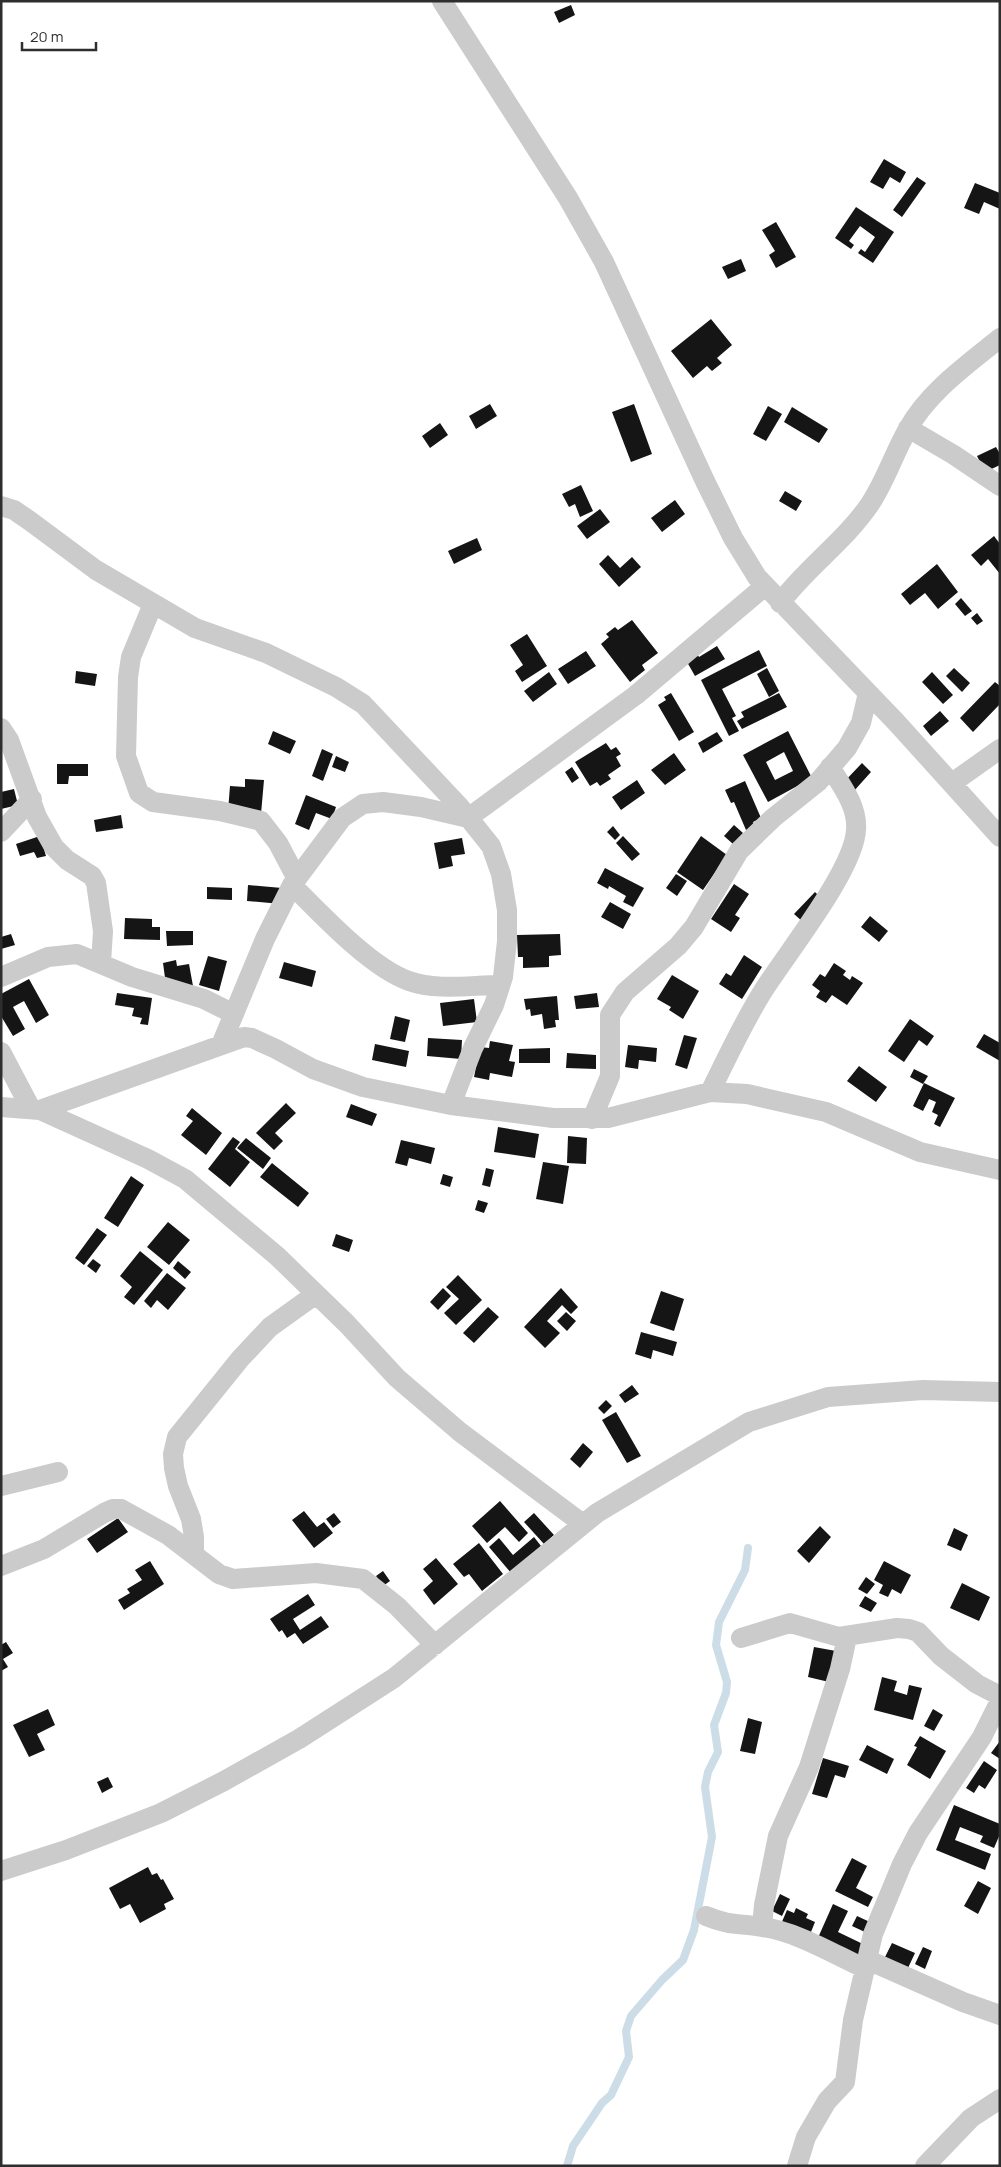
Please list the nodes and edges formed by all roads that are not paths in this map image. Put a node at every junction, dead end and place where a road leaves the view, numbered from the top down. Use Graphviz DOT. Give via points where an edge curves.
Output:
graph roads {
  1 [pos="442,1"];
  2 [pos="1000,338"];
  3 [pos="908,428"];
  4 [pos="1000,486"];
  5 [pos="1,506"];
  6 [pos="765,586"];
  7 [pos="780,603"];
  8 [pos="153,604"];
  9 [pos="868,693"];
  10 [pos="1,728"];
  11 [pos="1000,748"];
  12 [pos="830,767"];
  13 [pos="952,783"];
  14 [pos="32,799"];
  15 [pos="468,818"];
  16 [pos="1,832"];
  17 [pos="1000,837"];
  18 [pos="294,882"];
  19 [pos="101,963"];
  20 [pos="1,977"];
  21 [pos="500,985"];
  22 [pos="234,1014"];
  23 [pos="221,1045"];
  24 [pos="1,1052"];
  25 [pos="710,1092"];
  26 [pos="451,1105"];
  27 [pos="1,1107"];
  28 [pos="35,1109"];
  29 [pos="592,1119"];
  30 [pos="1000,1170"];
  31 [pos="316,1294"];
  32 [pos="1000,1392"];
  33 [pos="58,1472"];
  34 [pos="1,1486"];
  35 [pos="583,1524"];
  36 [pos="194,1554"];
  37 [pos="1,1566"];
  38 [pos="847,1637"];
  39 [pos="741,1638"];
  40 [pos="435,1644"];
  41 [pos="999,1701"];
  42 [pos="1,1872"];
  43 [pos="706,1916"];
  44 [pos="762,1927"];
  45 [pos="867,1965"];
  46 [pos="1000,2015"];
  47 [pos="1000,2099"];
  48 [pos="797,2166"];
  49 [pos="925,2166"];
  1 -- 6 [label="street" via="568,198 604,262 729,530"];
  2 -- 3 [label="street" via="943,387"];
  3 -- 4 [label="street"];
  3 -- 7 [label="street" via="870,504 851,528 796,581"];
  5 -- 8 [label="street" via="14,510 96,570"];
  6 -- 7 [label="street"];
  6 -- 15 [label="street" via="636,695"];
  7 -- 9 [label="street"];
  8 -- 15 [label="street" via="211,635 266,653 363,704"];
  8 -- 18 [label="street" via="131,657 128,676 126,756 139,793 153,802 261,821 278,843"];
  9 -- 12 [label="street" via="862,723 847,748"];
  9 -- 13 [label="street"];
  10 -- 14 [label="street" via="9,740"];
  11 -- 13 [label="street"];
  12 -- 25 [label="street" via="855,815 852,850 830,892 762,994"];
  12 -- 29 [label="street" via="818,782 739,851 694,928 625,992 610,1015 610,1076"];
  13 -- 17 [label="street"];
  14 -- 16 [label="street"];
  14 -- 19 [label="street" via="37,817 54,847 92,876 96,883 102,931"];
  15 -- 18 [label="street" via="421,807 383,802 363,804 342,818"];
  15 -- 21 [label="street" via="490,846 501,874 507,941"];
  18 -- 21 [label="street" via="321,915 365,953 409,981 436,986"];
  18 -- 22 [label="street" via="265,938"];
  19 -- 20 [label="street" via="77,954 48,957"];
  19 -- 22 [label="street" via="132,977 204,999"];
  21 -- 26 [label="street"];
  22 -- 23 [label="street"];
  23 -- 26 [label="street" via="244,1037 252,1038 313,1069 363,1087"];
  23 -- 28 [label="street"];
  24 -- 28 [label="street"];
  25 -- 29 [label="street" via="653,1108"];
  25 -- 30 [label="street" via="747,1094 826,1112 920,1152"];
  26 -- 29 [label="street" via="553,1118"];
  27 -- 28 [label="street"];
  28 -- 31 [label="street" via="185,1179 277,1256"];
  31 -- 35 [label="street" via="397,1378 460,1432"];
  31 -- 36 [label="street" via="270,1327 176,1437 174,1468 190,1519"];
  32 -- 35 [label="street" via="923,1390 828,1397 750,1422"];
  33 -- 34 [label="street"];
  35 -- 40 [label="street"];
  36 -- 37 [label="street" via="168,1535 121,1509 113,1509 44,1549"];
  36 -- 40 [label="street" via="219,1574 233,1579 316,1573 363,1579 397,1606"];
  38 -- 39 [label="street" via="830,1636 790,1623"];
  38 -- 41 [label="street" via="897,1628 918,1632 957,1669"];
  38 -- 44 [label="street" via="809,1767 778,1836"];
  40 -- 42 [label="street" via="386,1683 299,1739 224,1781 162,1813"];
  41 -- 45 [label="street" via="982,1737 918,1832 873,1934"];
  43 -- 44 [label="street" via="731,1925"];
  44 -- 45 [label="street" via="790,1934"];
  45 -- 46 [label="street"];
  45 -- 48 [label="street" via="853,2020 845,2082 827,2101 814,2122"];
  47 -- 49 [label="street" via="971,2118"];
}
